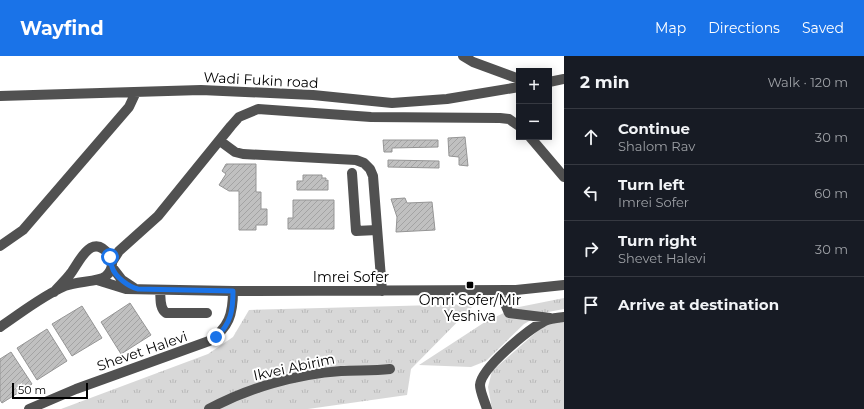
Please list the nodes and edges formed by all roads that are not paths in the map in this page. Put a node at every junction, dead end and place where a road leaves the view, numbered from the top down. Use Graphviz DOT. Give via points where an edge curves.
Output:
graph roads {
  1 [pos="463,56"];
  2 [pos="516,78"];
  3 [pos="564,79"];
  4 [pos="552,81"];
  5 [pos="516,88"];
  6 [pos="136,92"];
  7 [pos="0,96"];
  8 [pos="516,124"];
  9 [pos="533,140"];
  10 [pos="220,141"];
  11 [pos="352,173"];
  12 [pos="564,177"];
  13 [pos="378,230"];
  14 [pos="134,238"];
  15 [pos="0,246"];
  16 [pos="100,248"];
  17 [pos="79,260"];
  18 [pos="112,264"];
  19 [pos="94,280"];
  20 [pos="564,285"];
  21 [pos="138,289"];
  22 [pos="160,290"];
  23 [pos="233,291"];
  24 [pos="382,291"];
  25 [pos="54,292"];
  26 [pos="503,300"];
  27 [pos="207,313"];
  28 [pos="564,317"];
  29 [pos="552,318"];
  30 [pos="0,327"];
  31 [pos="390,369"];
  32 [pos="29,409"];
  33 [pos="209,409"];
  34 [pos="487,409"];
  1 -- 2 [label="street"];
  3 -- 4 [label="street"];
  5 -- 6 [label="street, Wadi Fukin road" via="446,100 392,103 235,91"];
  6 -- 7 [label="street, Wadi Fukin road"];
  6 -- 15 [label="street" via="129,107 23,230"];
  8 -- 10 [label="street" via="500,118 378,117 258,109 239,117"];
  9 -- 12 [label="street"];
  10 -- 13 [label="street" via="235,152 243,154 346,158 364,163 373,176"];
  10 -- 14 [label="street" via="158,216"];
  11 -- 13 [label="street" via="356,230"];
  13 -- 24 [label="street"];
  14 -- 16 [label="street"];
  14 -- 18 [label="street" via="119,251"];
  16 -- 17 [label="street" via="94,247 84,251"];
  16 -- 18 [label="street" via="108,253"];
  17 -- 19 [label="street" via="80,270 86,278"];
  17 -- 25 [label="street"];
  18 -- 19 [label="street" via="105,277"];
  18 -- 21 [label="street" via="122,280"];
  19 -- 21 [label="street, Imrei Sofer" via="126,289"];
  19 -- 25 [label="street" via="74,283"];
  20 -- 24 [label="street, Imrei Sofer" via="516,290"];
  21 -- 22 [label="street, Imrei Sofer"];
  22 -- 23 [label="street, Imrei Sofer"];
  22 -- 27 [label="street" via="161,305 166,313"];
  23 -- 24 [label="street, Imrei Sofer"];
  23 -- 32 [label="street, Shevet Halevi" via="229,322 209,341 76,389"];
  25 -- 30 [label="street"];
  26 -- 29 [label="street" via="509,313"];
  28 -- 29 [label="street"];
  29 -- 34 [label="street" via="526,334 486,372 480,385"];
  31 -- 33 [label="street, Ikvei Abirim" via="340,371 294,378 236,395"];
}
